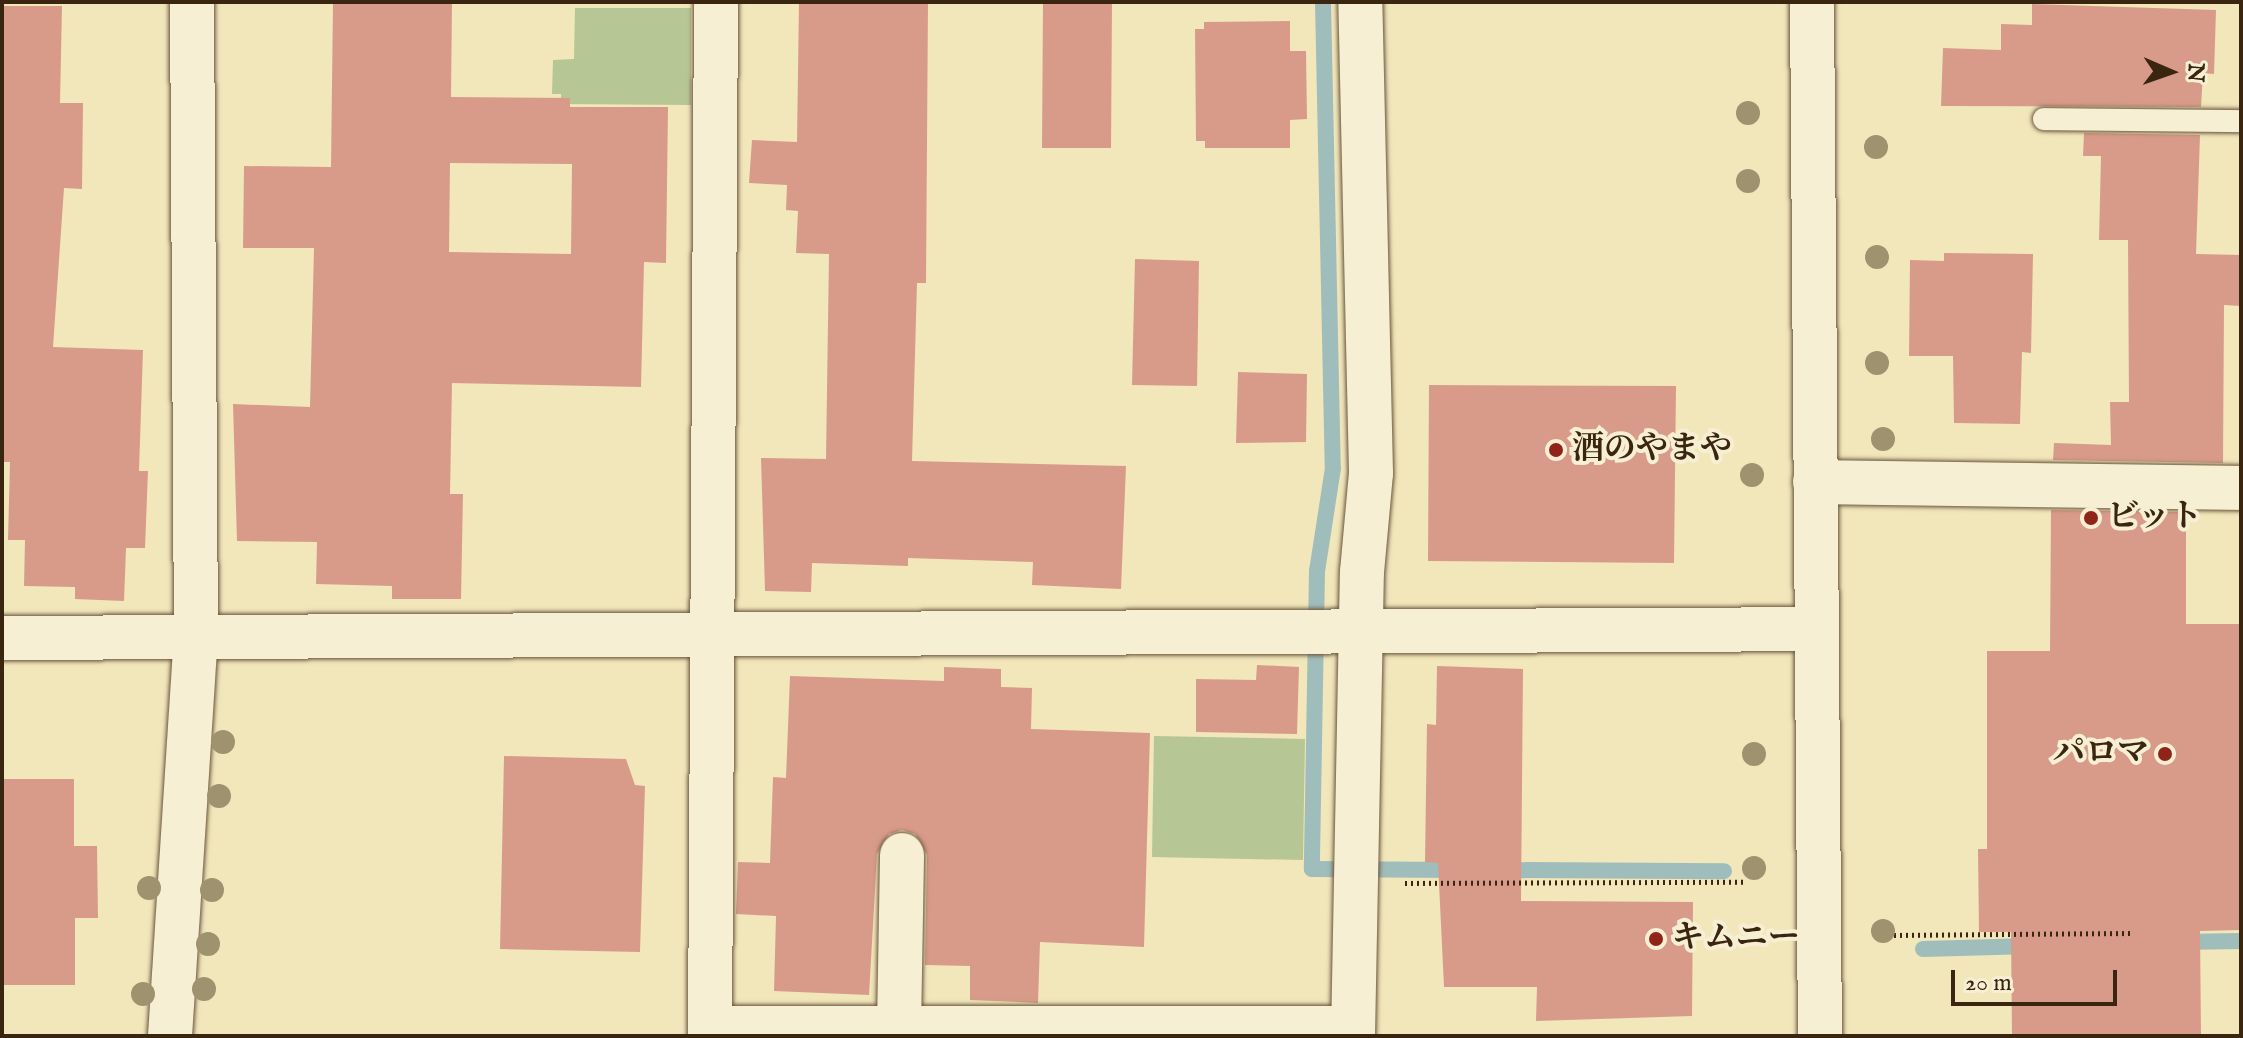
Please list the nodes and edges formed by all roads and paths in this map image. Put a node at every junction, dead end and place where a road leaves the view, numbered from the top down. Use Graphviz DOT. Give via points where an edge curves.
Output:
graph roads {
  1 [pos="192,2"];
  2 [pos="716,2"];
  3 [pos="1360,2"];
  4 [pos="1812,2"];
  5 [pos="2044,119"];
  6 [pos="2241,121"];
  7 [pos="1815,482"];
  8 [pos="2241,488"];
  9 [pos="1815,629"];
  10 [pos="714,633"];
  11 [pos="1333,636"];
  12 [pos="2,638"];
  13 [pos="196,638"];
  14 [pos="902,855"];
  15 [pos="1356,874"];
  16 [pos="1744,882"];
  17 [pos="2134,933"];
  18 [pos="1894,935"];
  19 [pos="899,1028"];
  20 [pos="710,1032"];
  21 [pos="1353,1032"];
  22 [pos="170,1036"];
  23 [pos="1820,1036"];
  1 -- 13 [label="street"];
  2 -- 10 [label="street"];
  3 -- 11 [label="street" via="1371,473"];
  4 -- 7 [label="street"];
  5 -- 6 [label="lane"];
  7 -- 8 [label="street"];
  7 -- 9 [label="street"];
  9 -- 11 [label="street"];
  9 -- 23 [label="street"];
  10 -- 11 [label="street"];
  10 -- 13 [label="street"];
  10 -- 20 [label="street"];
  11 -- 15 [label="street"];
  12 -- 13 [label="street"];
  13 -- 22 [label="street"];
  14 -- 19 [label="street"];
  15 -- 16 [label="path"];
  15 -- 21 [label="street"];
  17 -- 18 [label="path"];
  19 -- 20 [label="street"];
  19 -- 21 [label="street"];
}
